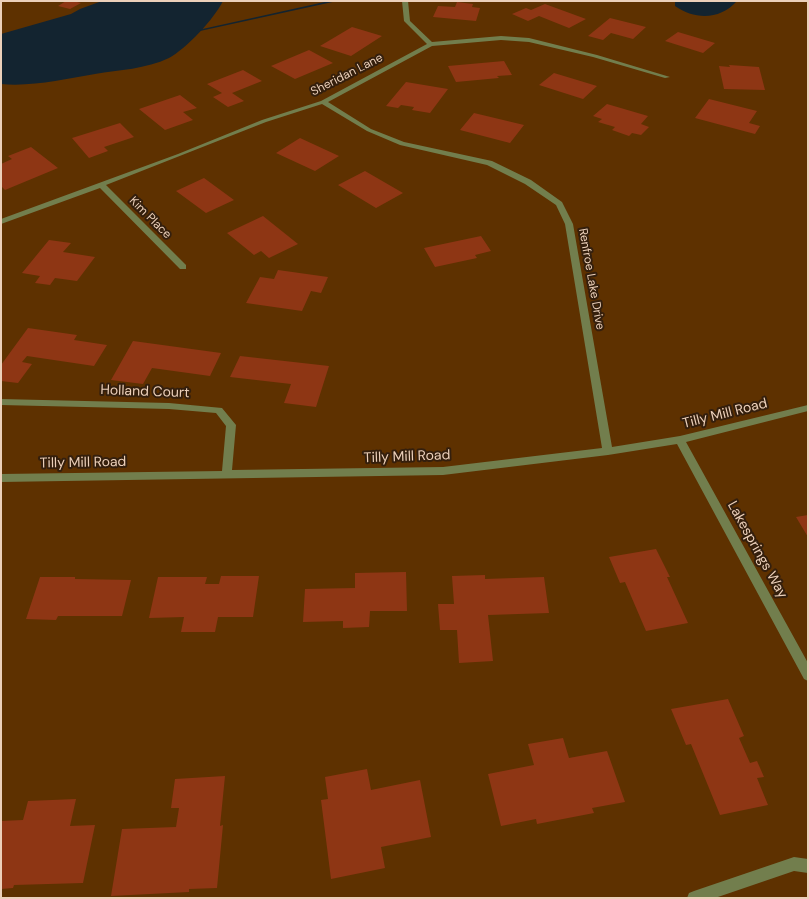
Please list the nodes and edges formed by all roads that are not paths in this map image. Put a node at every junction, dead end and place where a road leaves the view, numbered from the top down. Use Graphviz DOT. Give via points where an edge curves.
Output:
graph roads {
  1 [pos="406,1"];
  2 [pos="431,44"];
  3 [pos="667,77"];
  4 [pos="323,102"];
  5 [pos="101,185"];
  6 [pos="1,222"];
  7 [pos="183,267"];
  8 [pos="1,402"];
  9 [pos="808,408"];
  10 [pos="680,440"];
  11 [pos="608,451"];
  12 [pos="227,475"];
  13 [pos="1,478"];
  14 [pos="808,675"];
  15 [pos="808,866"];
  16 [pos="694,898"];
  1 -- 2 [label="street" via="407,21"];
  2 -- 3 [label="street, Sheridan Lane" via="501,38 529,40"];
  2 -- 4 [label="street, Sheridan Lane"];
  4 -- 5 [label="street, Sheridan Lane" via="264,121"];
  4 -- 11 [label="street, Renfroe Lake Drive" via="369,130 402,144 489,163 528,182 559,204 569,224"];
  5 -- 6 [label="street, Sheridan Lane"];
  5 -- 7 [label="street, Kim Place"];
  8 -- 12 [label="street, Holland Court" via="169,406 219,410 231,425"];
  9 -- 10 [label="street, Tilly Mill Road"];
  10 -- 11 [label="street, Tilly Mill Road"];
  10 -- 14 [label="street, Lakesprings Way"];
  11 -- 12 [label="street, Tilly Mill Road" via="443,471"];
  12 -- 13 [label="street, Tilly Mill Road"];
  15 -- 16 [label="street" via="794,864"];
}
